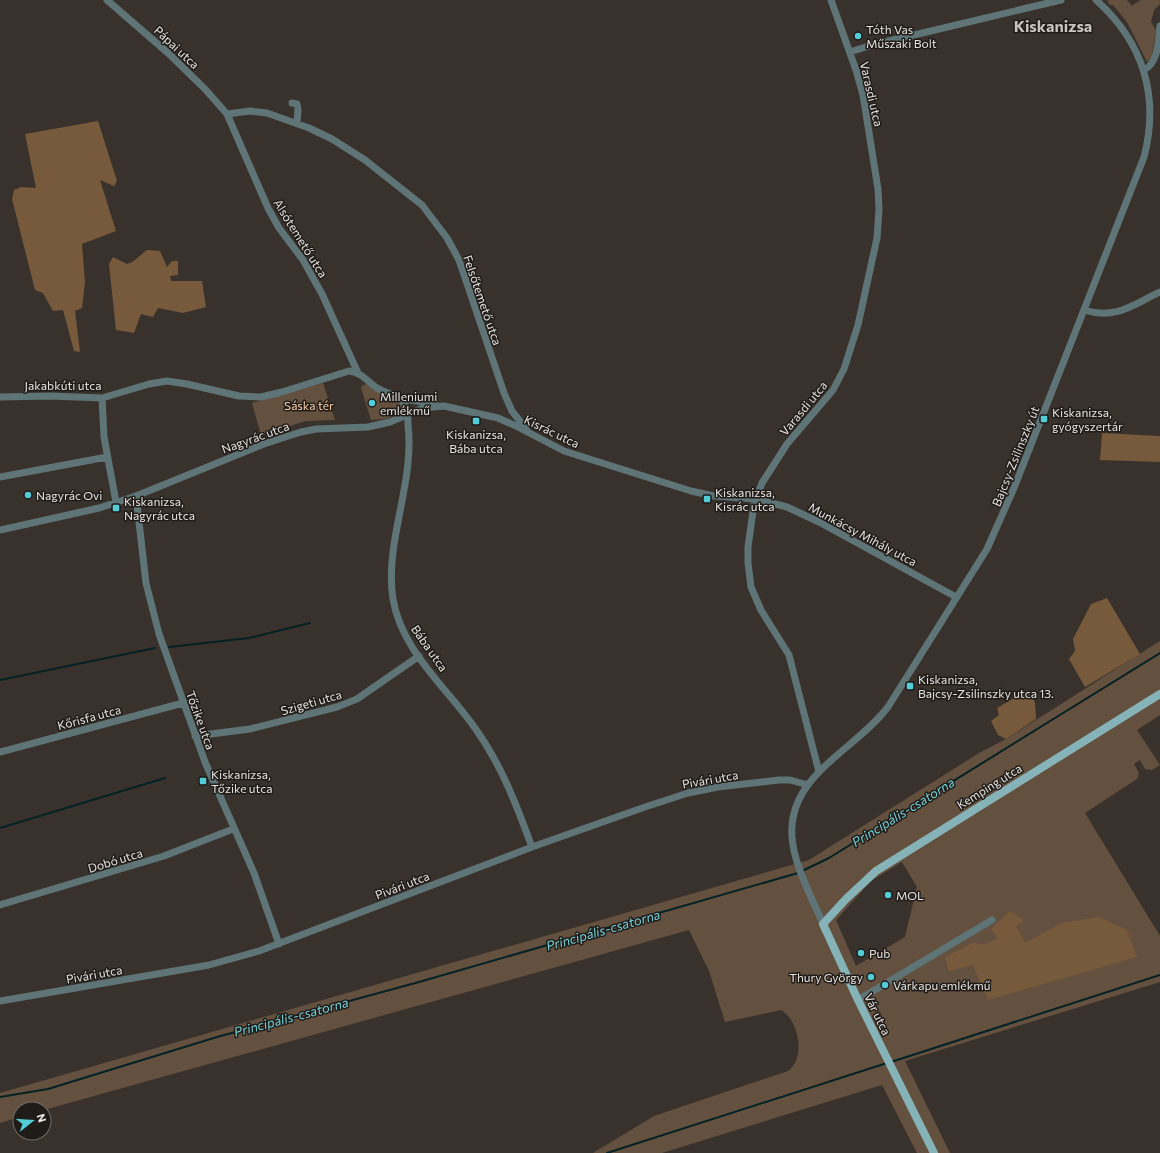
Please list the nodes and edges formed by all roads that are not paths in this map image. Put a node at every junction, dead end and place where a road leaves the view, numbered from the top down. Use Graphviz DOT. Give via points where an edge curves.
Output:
graph roads {
  1 [pos="106,0"];
  2 [pos="831,0"];
  3 [pos="1061,0"];
  4 [pos="1096,0"];
  5 [pos="1160,26"];
  6 [pos="850,52"];
  7 [pos="1144,70"];
  8 [pos="292,103"];
  9 [pos="227,114"];
  10 [pos="297,123"];
  11 [pos="1160,292"];
  12 [pos="1084,310"];
  13 [pos="358,373"];
  14 [pos="0,397"];
  15 [pos="102,398"];
  16 [pos="397,398"];
  17 [pos="444,406"];
  18 [pos="407,416"];
  19 [pos="528,432"];
  20 [pos="107,457"];
  21 [pos="0,477"];
  22 [pos="136,496"];
  23 [pos="756,498"];
  24 [pos="116,502"];
  25 [pos="0,530"];
  26 [pos="956,597"];
  27 [pos="419,656"];
  28 [pos="1160,694"];
  29 [pos="183,703"];
  30 [pos="195,736"];
  31 [pos="0,752"];
  32 [pos="819,772"];
  33 [pos="808,785"];
  34 [pos="233,829"];
  35 [pos="532,847"];
  36 [pos="805,883"];
  37 [pos="0,905"];
  38 [pos="992,920"];
  39 [pos="823,924"];
  40 [pos="279,944"];
  41 [pos="858,1000"];
  42 [pos="0,1001"];
  43 [pos="934,1153"];
  1 -- 9 [label="street, Pápai utca" via="168,53 206,89"];
  2 -- 6 [label="street, Varasdi utca"];
  3 -- 6 [label="street"];
  4 -- 7 [label="street, Bajcsy-Zsilinszky út" via="1124,32"];
  5 -- 7 [label="street" via="1154,61"];
  6 -- 23 [label="street, Varasdi utca" via="863,95 878,189 878,220 873,259 858,325 840,379 783,449"];
  7 -- 12 [label="street, Bajcsy-Zsilinszky út" via="1150,104 1146,149"];
  8 -- 10 [label="street" via="297,104"];
  9 -- 10 [label="street, Felsőtemető utca" via="258,112"];
  9 -- 13 [label="street, Alsótemető utca" via="268,208 322,294"];
  10 -- 19 [label="street, Felsőtemető utca" via="338,142 376,167 422,205 440,228 459,260 504,393 512,411"];
  11 -- 12 [label="street" via="1117,312 1103,314"];
  12 -- 26 [label="street, Bajcsy-Zsilinszky út" via="993,539"];
  13 -- 15 [label="street, Jakabkúti utca" via="344,371 261,397 239,396 204,387 167,382 149,384"];
  13 -- 16 [label="street" via="378,389"];
  14 -- 15 [label="street, Jakabkúti utca"];
  15 -- 20 [label="street"];
  16 -- 17 [label="street"];
  16 -- 18 [label="street" via="406,405"];
  17 -- 18 [label="street, Kisrác utca" via="424,408"];
  17 -- 19 [label="street, Kisrác utca" via="498,418"];
  18 -- 22 [label="street, Nagyrác utca" via="368,427 301,432 264,444"];
  18 -- 27 [label="street, Bába utca" via="410,457 393,561 392,583 398,618"];
  19 -- 23 [label="street, Kisrác utca" via="564,451 691,491 714,496"];
  20 -- 21 [label="street"];
  20 -- 24 [label="street"];
  22 -- 24 [label="street, Nagyrác utca"];
  22 -- 29 [label="street, Tőzike utca" via="150,603"];
  23 -- 26 [label="street, Munkácsy Mihály utca" via="783,506 819,522"];
  23 -- 32 [label="street, Varasdi utca" via="748,547 751,587 761,610 789,655"];
  24 -- 25 [label="street, Nagyrác utca" via="79,513"];
  26 -- 32 [label="street, Bajcsy-Zsilinszky út" via="884,713 871,728"];
  27 -- 30 [label="street, Szigeti utca" via="357,699 337,708 250,729"];
  27 -- 35 [label="street, Bába utca" via="475,727 501,768"];
  28 -- 39 [label="main road, Kemping utca" via="876,871 837,907"];
  29 -- 30 [label="street, Tőzike utca"];
  29 -- 31 [label="street, Kőrisfa utca"];
  30 -- 34 [label="street, Tőzike utca"];
  32 -- 33 [label="street, Bajcsy-Zsilinszky út"];
  33 -- 35 [label="street, Pivári utca" via="779,780 702,790 645,807"];
  33 -- 36 [label="street, Bajcsy-Zsilinszky út" via="792,822 791,840 796,864"];
  34 -- 37 [label="street, Dobó utca" via="164,856"];
  34 -- 40 [label="street, Tőzike utca" via="254,873"];
  35 -- 40 [label="street, Pivári utca"];
  36 -- 39 [label="street, Vár utca"];
  38 -- 41 [label="street"];
  39 -- 41 [label="main road, Vár utca"];
  40 -- 42 [label="street, Pivári utca" via="209,965"];
  41 -- 43 [label="main road, Vár utca"];
}
